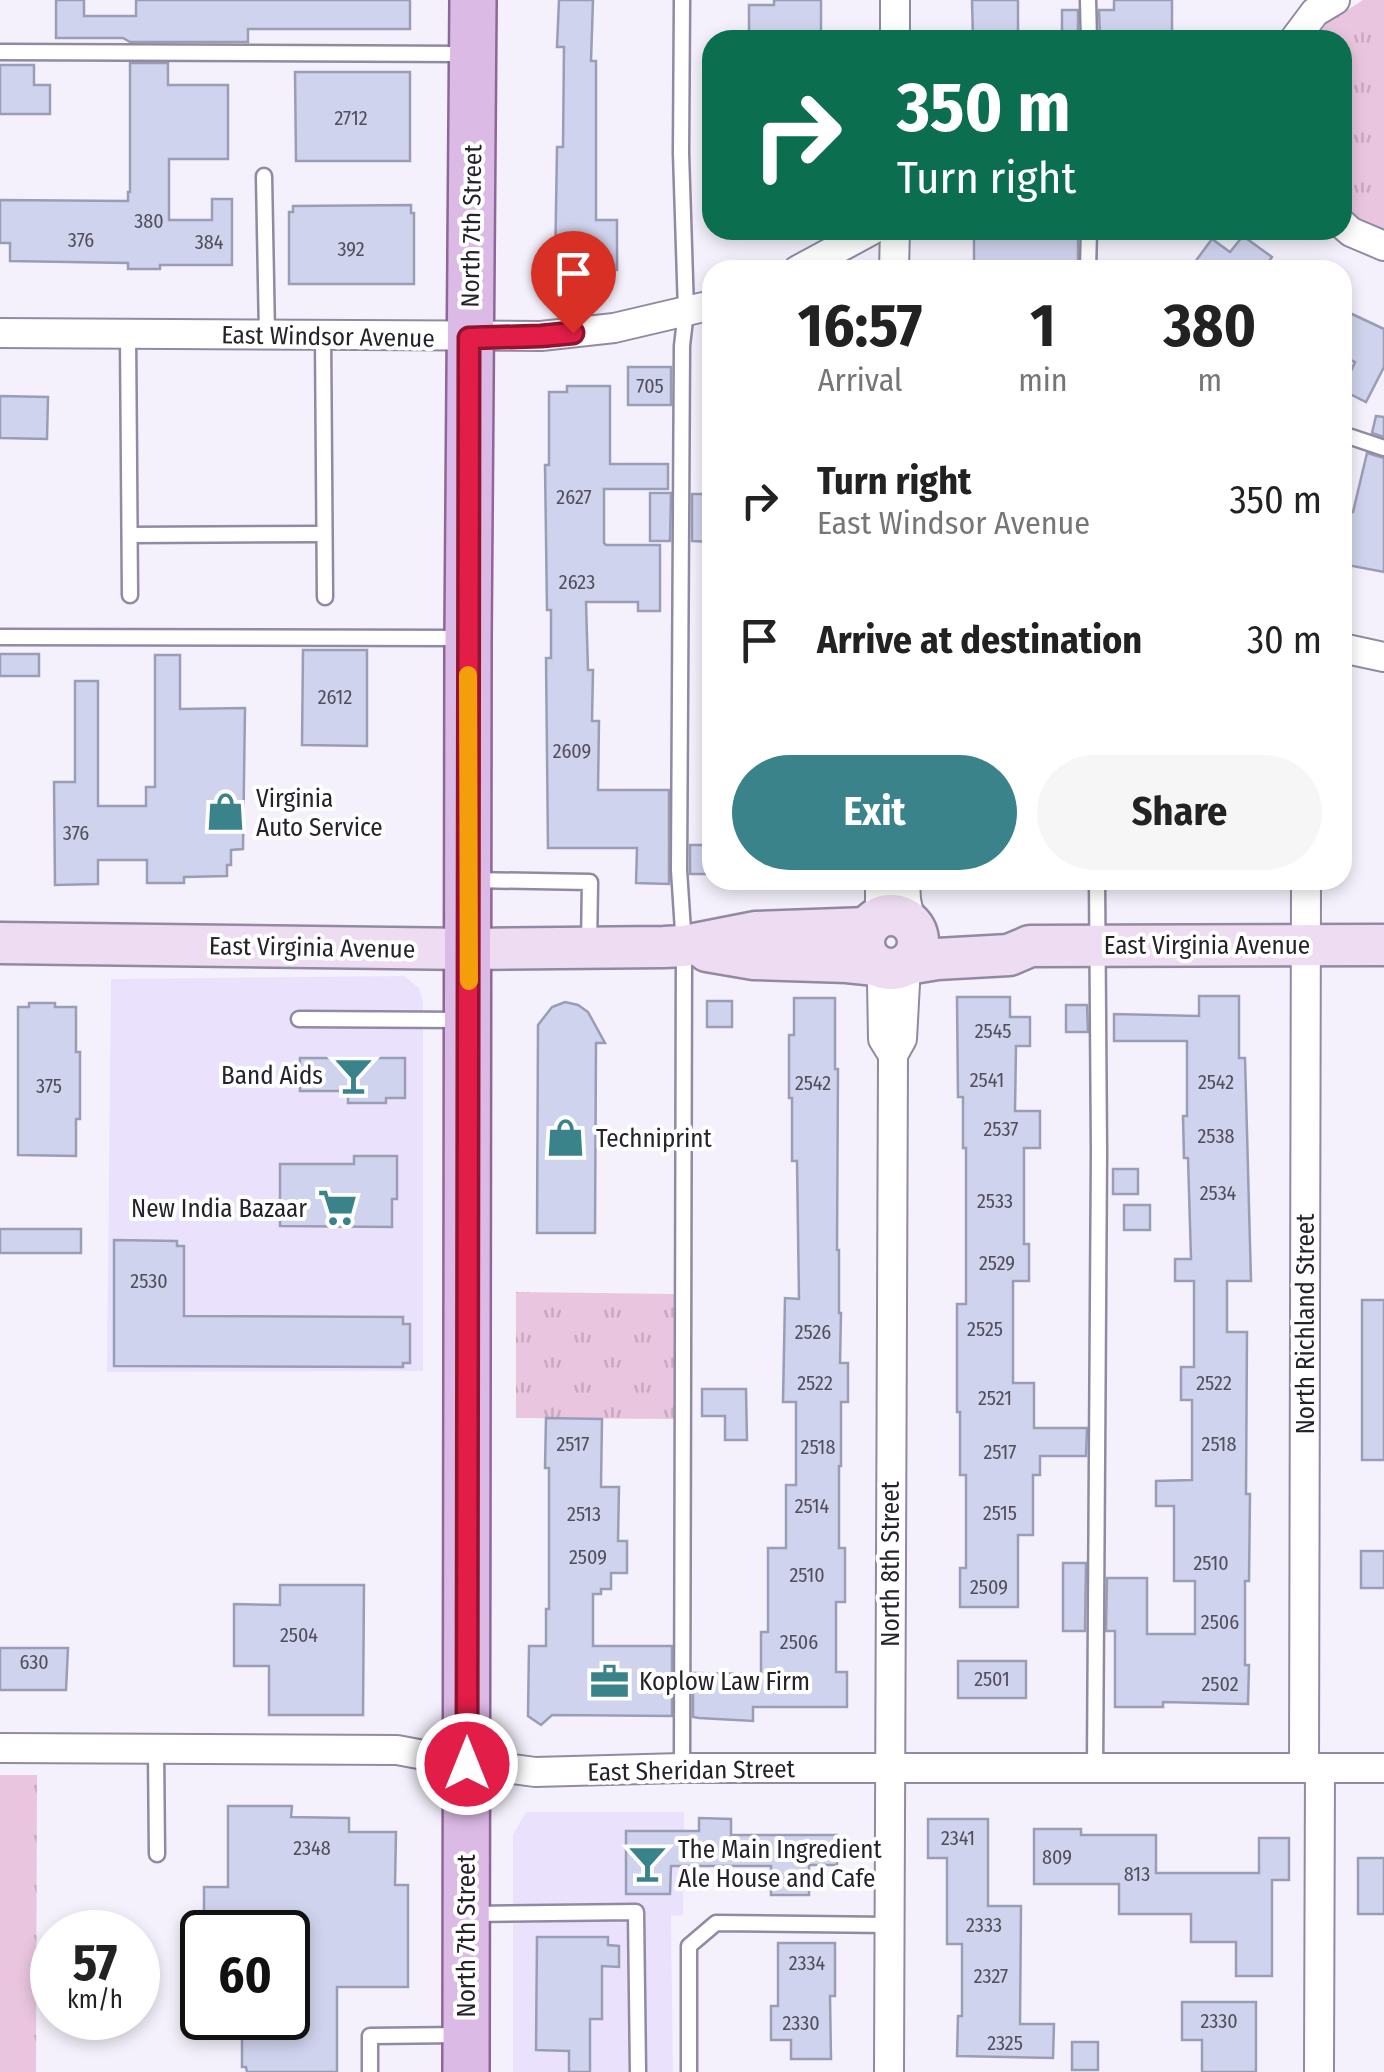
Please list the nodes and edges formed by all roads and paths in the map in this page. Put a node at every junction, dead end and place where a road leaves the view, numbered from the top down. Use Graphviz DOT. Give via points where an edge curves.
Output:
graph roads {
  1 [pos="473,0"];
  2 [pos="682,0"];
  3 [pos="895,0"];
  4 [pos="1088,0"];
  5 [pos="1335,0"];
  6 [pos="895,30"];
  7 [pos="1089,30"];
  8 [pos="1302,30"];
  9 [pos="0,52"];
  10 [pos="472,54"];
  11 [pos="264,176"];
  12 [pos="1352,232"];
  13 [pos="854,240"];
  14 [pos="1384,246"];
  15 [pos="816,260"];
  16 [pos="699,308"];
  17 [pos="0,333"];
  18 [pos="128,334"];
  19 [pos="267,335"];
  20 [pos="324,336"];
  21 [pos="469,338"];
  22 [pos="1352,437"];
  23 [pos="1384,448"];
  24 [pos="324,534"];
  25 [pos="130,535"];
  26 [pos="130,595"];
  27 [pos="324,598"];
  28 [pos="0,637"];
  29 [pos="468,638"];
  30 [pos="1352,650"];
  31 [pos="1384,657"];
  32 [pos="468,880"];
  33 [pos="880,890"];
  34 [pos="906,890"];
  35 [pos="1097,890"];
  36 [pos="1306,890"];
  37 [pos="0,943"];
  38 [pos="892,945"];
  39 [pos="1306,945"];
  40 [pos="1384,945"];
  41 [pos="684,946"];
  42 [pos="1098,946"];
  43 [pos="589,947"];
  44 [pos="469,949"];
  45 [pos="300,1019"];
  46 [pos="468,1020"];
  47 [pos="0,1748"];
  48 [pos="156,1749"];
  49 [pos="467,1764"];
  50 [pos="1096,1766"];
  51 [pos="682,1768"];
  52 [pos="889,1768"];
  53 [pos="1312,1768"];
  54 [pos="1384,1768"];
  55 [pos="157,1854"];
  56 [pos="466,1914"];
  57 [pos="889,1925"];
  58 [pos="466,2053"];
  59 [pos="370,2072"];
  60 [pos="638,2072"];
  61 [pos="688,2072"];
  62 [pos="889,2072"];
  63 [pos="1319,2072"];
  1 -- 10 [label="main road, North 7th Street"];
  2 -- 16 [label="lane" via="680,152"];
  3 -- 6 [label="street"];
  4 -- 7 [label="lane"];
  5 -- 8 [label="street"];
  9 -- 10 [label="lane"];
  10 -- 21 [label="main road, North 7th Street"];
  11 -- 19 [label="lane"];
  12 -- 14 [label="street"];
  13 -- 15 [label="street"];
  16 -- 21 [label="street, East Windsor Avenue" via="614,328"];
  16 -- 41 [label="lane" via="682,365"];
  17 -- 18 [label="street, East Windsor Avenue"];
  18 -- 19 [label="street, East Windsor Avenue"];
  18 -- 25 [label="lane"];
  19 -- 20 [label="street, East Windsor Avenue"];
  20 -- 21 [label="street, East Windsor Avenue"];
  20 -- 24 [label="lane"];
  21 -- 29 [label="main road, North 7th Street"];
  22 -- 23 [label="lane"];
  24 -- 25 [label="lane"];
  24 -- 27 [label="lane"];
  25 -- 26 [label="lane"];
  28 -- 29 [label="lane"];
  29 -- 32 [label="main road, North 7th Street"];
  30 -- 31 [label="street"];
  32 -- 43 [label="lane" via="590,882"];
  32 -- 44 [label="main road, North 7th Street"];
  33 -- 38 [label="street, North 8th Street"];
  34 -- 38 [label="street, North 8th Street"];
  35 -- 42 [label="lane"];
  36 -- 39 [label="street, North Richland Street"];
  37 -- 44 [label="street, East Virginia Avenue"];
  38 -- 41 [label="street, East Virginia Avenue" via="808,960 754,960"];
  38 -- 42 [label="street, East Virginia Avenue" via="936,927 1005,934 1030,946"];
  38 -- 52 [label="street, North 8th Street" via="882,982 883,1039 893,1055"];
  39 -- 40 [label="street, East Virginia Avenue"];
  39 -- 42 [label="street, East Virginia Avenue"];
  39 -- 53 [label="street, North Richland Street"];
  41 -- 43 [label="street, East Virginia Avenue"];
  41 -- 51 [label="lane"];
  42 -- 50 [label="lane"];
  43 -- 44 [label="street, East Virginia Avenue"];
  44 -- 46 [label="main road, North 7th Street"];
  45 -- 46 [label="lane"];
  46 -- 49 [label="main road, North 7th Street"];
  47 -- 48 [label="street, East Sheridan Street"];
  48 -- 49 [label="street, East Sheridan Street" via="397,1750"];
  48 -- 55 [label="lane"];
  49 -- 51 [label="street, East Sheridan Street" via="535,1772"];
  49 -- 56 [label="main road, North 7th Street"];
  50 -- 52 [label="street, East Sheridan Street"];
  50 -- 53 [label="street, East Sheridan Street"];
  51 -- 52 [label="street, East Sheridan Street"];
  52 -- 57 [label="street, North 8th Street"];
  53 -- 54 [label="street, East Sheridan Street"];
  53 -- 63 [label="street, North Richland Street"];
  56 -- 58 [label="main road, North 7th Street"];
  56 -- 60 [label="lane" via="636,1912"];
  57 -- 61 [label="lane" via="716,1923 689,1946"];
  57 -- 62 [label="street, North 8th Street"];
  58 -- 59 [label="lane" via="370,2036"];
}
